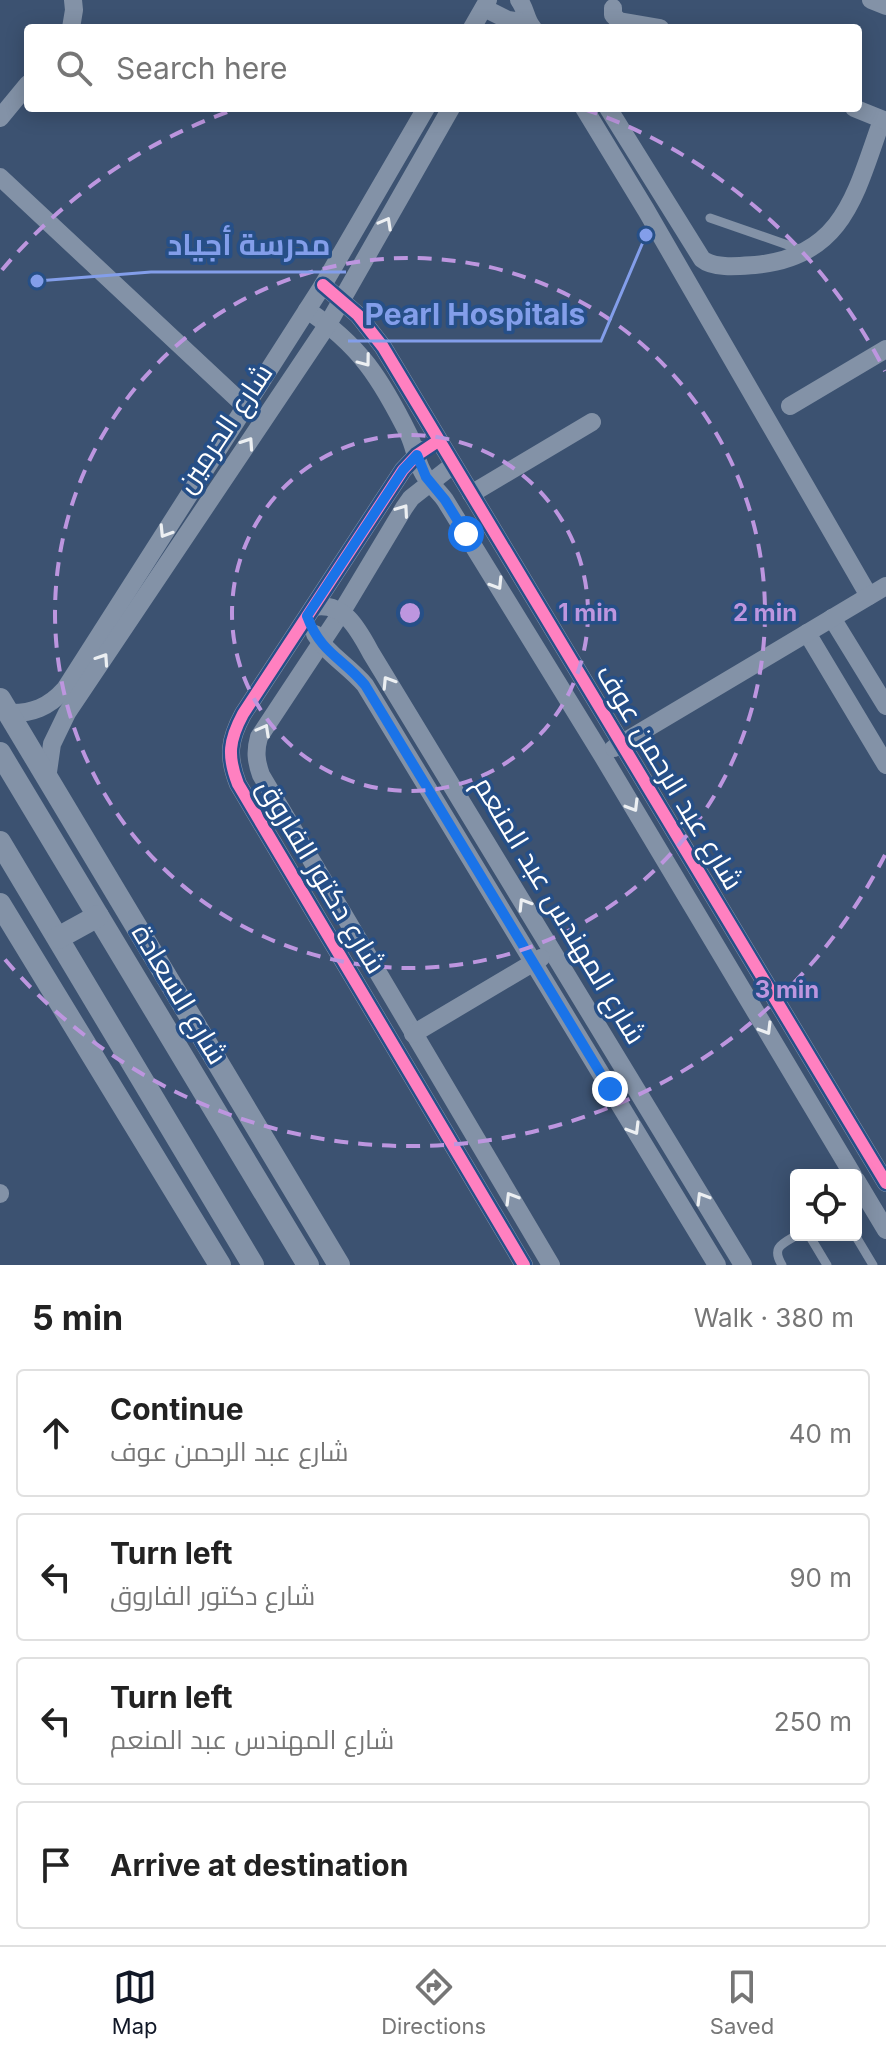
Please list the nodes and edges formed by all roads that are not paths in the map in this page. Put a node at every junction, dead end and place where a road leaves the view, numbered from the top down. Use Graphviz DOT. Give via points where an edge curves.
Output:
graph roads {
  1 [pos="73,0"];
  2 [pos="512,0"];
  3 [pos="519,0"];
  4 [pos="871,0"];
  5 [pos="486,4"];
  6 [pos="886,6"];
  7 [pos="613,8"];
  8 [pos="499,23"];
  9 [pos="72,24"];
  10 [pos="474,24"];
  11 [pos="526,24"];
  12 [pos="531,24"];
  13 [pos="637,24"];
  14 [pos="24,89"];
  15 [pos="862,111"];
  16 [pos="424,112"];
  17 [pos="449,112"];
  18 [pos="586,112"];
  19 [pos="610,112"];
  20 [pos="0,118"];
  21 [pos="884,120"];
  22 [pos="650,176"];
  23 [pos="1,177"];
  24 [pos="631,187"];
  25 [pos="665,200"];
  26 [pos="646,210"];
  27 [pos="710,218"];
  28 [pos="805,251"];
  29 [pos="323,285"];
  30 [pos="343,300"];
  31 [pos="307,310"];
  32 [pos="328,324"];
  33 [pos="886,349"];
  34 [pos="245,406"];
  35 [pos="790,406"];
  36 [pos="592,422"];
  37 [pos="438,441"];
  38 [pos="417,455"];
  39 [pos="453,465"];
  40 [pos="431,483"];
  41 [pos="471,494"];
  42 [pos="886,586"];
  43 [pos="869,596"];
  44 [pos="310,612"];
  45 [pos="341,613"];
  46 [pos="832,618"];
  47 [pos="807,633"];
  48 [pos="321,643"];
  49 [pos="4,706"];
  50 [pos="886,706"];
  51 [pos="623,743"];
  52 [pos="0,753"];
  53 [pos="602,755"];
  54 [pos="886,765"];
  55 [pos="261,775"];
  56 [pos="47,779"];
  57 [pos="238,784"];
  58 [pos="0,842"];
  59 [pos="0,904"];
  60 [pos="98,916"];
  61 [pos="58,938"];
  62 [pos="553,951"];
  63 [pos="533,963"];
  64 [pos="184,1007"];
  65 [pos="413,1034"];
  66 [pos="185,1061"];
  67 [pos="145,1141"];
  68 [pos="194,1167"];
  69 [pos="849,1169"];
  70 [pos="886,1183"];
  71 [pos="862,1195"];
  72 [pos="886,1230"];
  73 [pos="790,1239"];
  74 [pos="813,1241"];
  75 [pos="859,1241"];
  76 [pos="220,1265"];
  77 [pos="253,1265"];
  78 [pos="308,1265"];
  79 [pos="339,1265"];
  80 [pos="524,1265"];
  81 [pos="551,1265"];
  82 [pos="717,1265"];
  83 [pos="743,1265"];
  84 [pos="782,1265"];
  85 [pos="827,1265"];
  86 [pos="873,1265"];
  1 -- 9 [label="street"];
  2 -- 8 [label="street"];
  3 -- 12 [label="street"];
  4 -- 6 [label="street"];
  5 -- 8 [label="street"];
  5 -- 10 [label="street"];
  7 -- 13 [label="street" via="619,21"];
  8 -- 11 [label="street"];
  14 -- 20 [label="street"];
  15 -- 21 [label="street"];
  16 -- 29 [label="street, شارع الحرمين"];
  30 -- 17 [label="street, شارع الحرمين, one-way"];
  18 -- 24 [label="street"];
  19 -- 22 [label="street"];
  21 -- 28 [label="street" via="849,208 830,233"];
  22 -- 24 [label="street"];
  22 -- 25 [label="street"];
  23 -- 34 [label="street"];
  24 -- 26 [label="street"];
  25 -- 26 [label="street"];
  25 -- 28 [label="street" via="708,264 766,264"];
  26 -- 43 [label="street"];
  27 -- 28 [label="lane"];
  29 -- 30 [label="street, شارع عبد الرحمن عوف"];
  29 -- 31 [label="street, شارع الحرمين"];
  30 -- 32 [label="street, شارع الحرمين"];
  30 -- 37 [label="street, شارع عبد الرحمن عوف" via="383,347"];
  31 -- 32 [label="street, شارع عبد الرحمن عوف"];
  31 -- 34 [label="street, شارع الحرمين"];
  32 -- 38 [label="street, شارع عبد الرحمن عوف, one-way" via="365,361"];
  56 -- 32 [label="street, شارع الحرمين, one-way" via="52,744 67,713"];
  33 -- 35 [label="street"];
  34 -- 49 [label="street, شارع الحرمين, one-way" via="65,689 34,711"];
  36 -- 41 [label="street"];
  37 -- 38 [label="street, شارع دكتور الفاروق"];
  37 -- 39 [label="street, شارع عبد الرحمن عوف"];
  38 -- 40 [label="street, شارع عبد الرحمن عوف"];
  38 -- 44 [label="street, شارع دكتور الفاروق"];
  39 -- 40 [label="street, شارع دكتور الفاروق"];
  39 -- 41 [label="street, شارع عبد الرحمن عوف"];
  45 -- 40 [label="street, شارع دكتور الفاروق, one-way" via="404,508"];
  40 -- 53 [label="street, شارع عبد الرحمن عوف, one-way"];
  41 -- 51 [label="street, شارع عبد الرحمن عوف"];
  42 -- 43 [label="street"];
  43 -- 46 [label="street"];
  44 -- 45 [label="street" via="328,606"];
  44 -- 48 [label="street, شارع المهندس عبد المنعم"];
  44 -- 57 [label="street, شارع دكتور الفاروق" via="234,730 231,767"];
  45 -- 48 [label="street, شارع دكتور الفاروق"];
  62 -- 45 [label="street, شارع المهندس عبد المنعم, one-way" via="361,634"];
  46 -- 47 [label="street"];
  46 -- 50 [label="street"];
  47 -- 51 [label="street"];
  47 -- 54 [label="street"];
  55 -- 48 [label="street, شارع دكتور الفاروق, one-way" via="256,763 259,737"];
  48 -- 63 [label="street, شارع المهندس عبد المنعم" via="365,685"];
  49 -- 56 [label="street"];
  51 -- 53 [label="street"];
  51 -- 70 [label="street, شارع عبد الرحمن عوف"];
  52 -- 60 [label="street, شارع السعادة"];
  53 -- 69 [label="street, شارع عبد الرحمن عوف, one-way"];
  55 -- 57 [label="street"];
  55 -- 65 [label="street, شارع دكتور الفاروق"];
  56 -- 64 [label="street"];
  57 -- 80 [label="street, شارع دكتور الفاروق"];
  58 -- 61 [label="street"];
  59 -- 67 [label="street"];
  60 -- 61 [label="street"];
  60 -- 66 [label="street, شارع السعادة"];
  61 -- 68 [label="street"];
  62 -- 63 [label="street"];
  83 -- 62 [label="street, شارع المهندس عبد المنعم, one-way"];
  63 -- 65 [label="street"];
  63 -- 82 [label="street, شارع المهندس عبد المنعم, one-way"];
  64 -- 66 [label="street"];
  64 -- 79 [label="street"];
  81 -- 65 [label="street, شارع دكتور الفاروق, one-way"];
  66 -- 78 [label="street, شارع السعادة"];
  67 -- 68 [label="street"];
  67 -- 76 [label="street"];
  68 -- 77 [label="street"];
  71 -- 72 [label="street"];
  73 -- 84 [label="lane" via="776,1252"];
  74 -- 85 [label="lane"];
  75 -- 86 [label="lane"];
}
